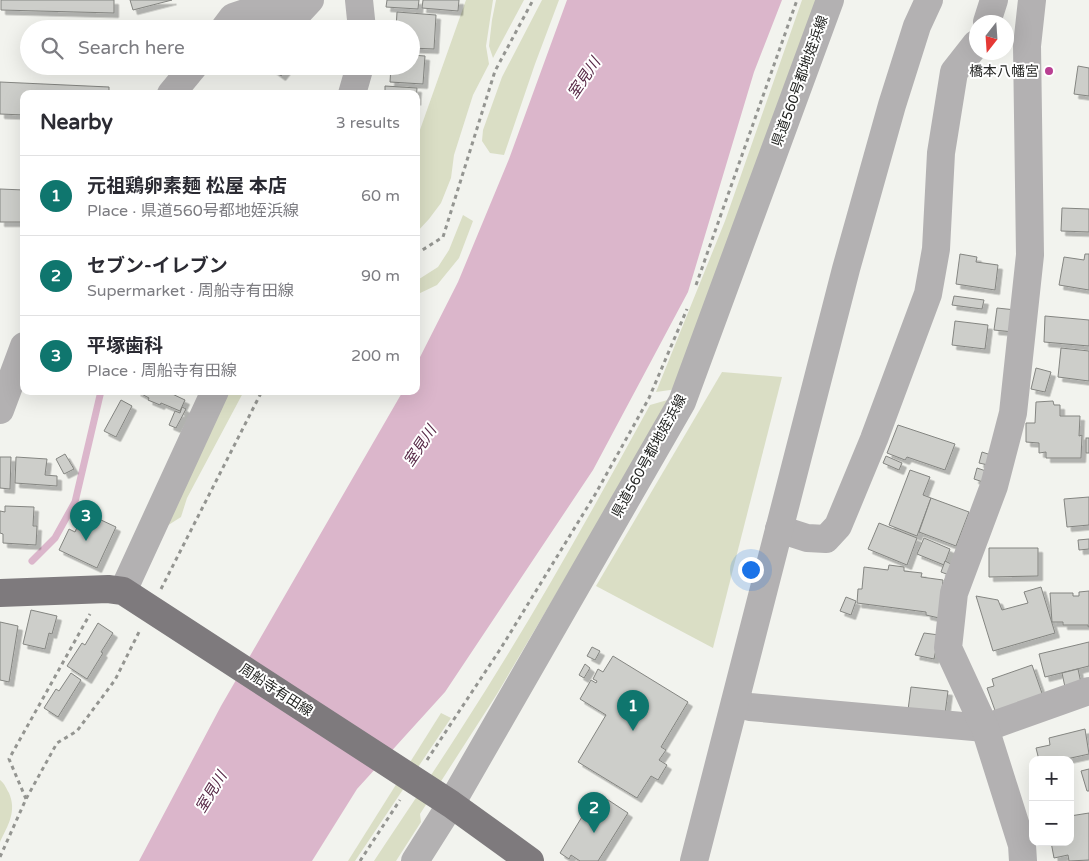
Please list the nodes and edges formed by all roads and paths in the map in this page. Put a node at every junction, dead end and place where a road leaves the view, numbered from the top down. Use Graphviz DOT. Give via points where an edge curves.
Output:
graph roads {
  1 [pos="310,0"];
  2 [pos="360,0"];
  3 [pos="533,0"];
  4 [pos="797,0"];
  5 [pos="830,0"];
  6 [pos="929,0"];
  7 [pos="994,0"];
  8 [pos="1032,0"];
  9 [pos="989,15"];
  10 [pos="231,20"];
  11 [pos="361,20"];
  12 [pos="969,53"];
  13 [pos="187,75"];
  14 [pos="357,75"];
  15 [pos="174,90"];
  16 [pos="353,90"];
  17 [pos="420,251"];
  18 [pos="693,294"];
  19 [pos="690,302"];
  20 [pos="20,357"];
  21 [pos="213,395"];
  22 [pos="0,410"];
  23 [pos="779,529"];
  24 [pos="0,593"];
  25 [pos="128,593"];
  26 [pos="1089,691"];
  27 [pos="735,703"];
  28 [pos="986,728"];
  29 [pos="425,762"];
  30 [pos="403,795"];
  31 [pos="443,799"];
  32 [pos="0,858"];
  33 [pos="360,861"];
  34 [pos="414,861"];
  35 [pos="530,861"];
  36 [pos="694,861"];
  37 [pos="1023,861"];
  1 -- 10 [label="street" via="297,14 248,12"];
  2 -- 11 [label="street"];
  3 -- 17 [label="path" via="495,71 443,237"];
  4 -- 18 [label="path"];
  5 -- 31 [label="street, 県道560号都地姪浜線" via="682,402"];
  6 -- 23 [label="street" via="917,26 890,114"];
  7 -- 9 [label="street"];
  8 -- 28 [label="street" via="1027,46 1030,254 1013,413 994,486 954,593 948,648"];
  12 -- 23 [label="street" via="954,72 941,153 936,249 928,294 874,439 838,526 826,539 807,538"];
  13 -- 15 [label="street"];
  14 -- 16 [label="street"];
  19 -- 29 [label="path" via="649,398 596,493 501,648"];
  20 -- 22 [label="street"];
  21 -- 25 [label="street"];
  23 -- 27 [label="street"];
  24 -- 25 [label="main road, 周船寺有田線" via="108,589"];
  25 -- 31 [label="main road, 周船寺有田線"];
  25 -- 32 [label="path" via="90,614 9,759 26,799"];
  26 -- 28 [label="street"];
  27 -- 28 [label="street"];
  27 -- 36 [label="street"];
  28 -- 37 [label="street" via="1022,845"];
  30 -- 33 [label="path"];
  31 -- 34 [label="street, 県道560号都地姪浜線"];
  31 -- 35 [label="main road, 周船寺有田線"];
}
